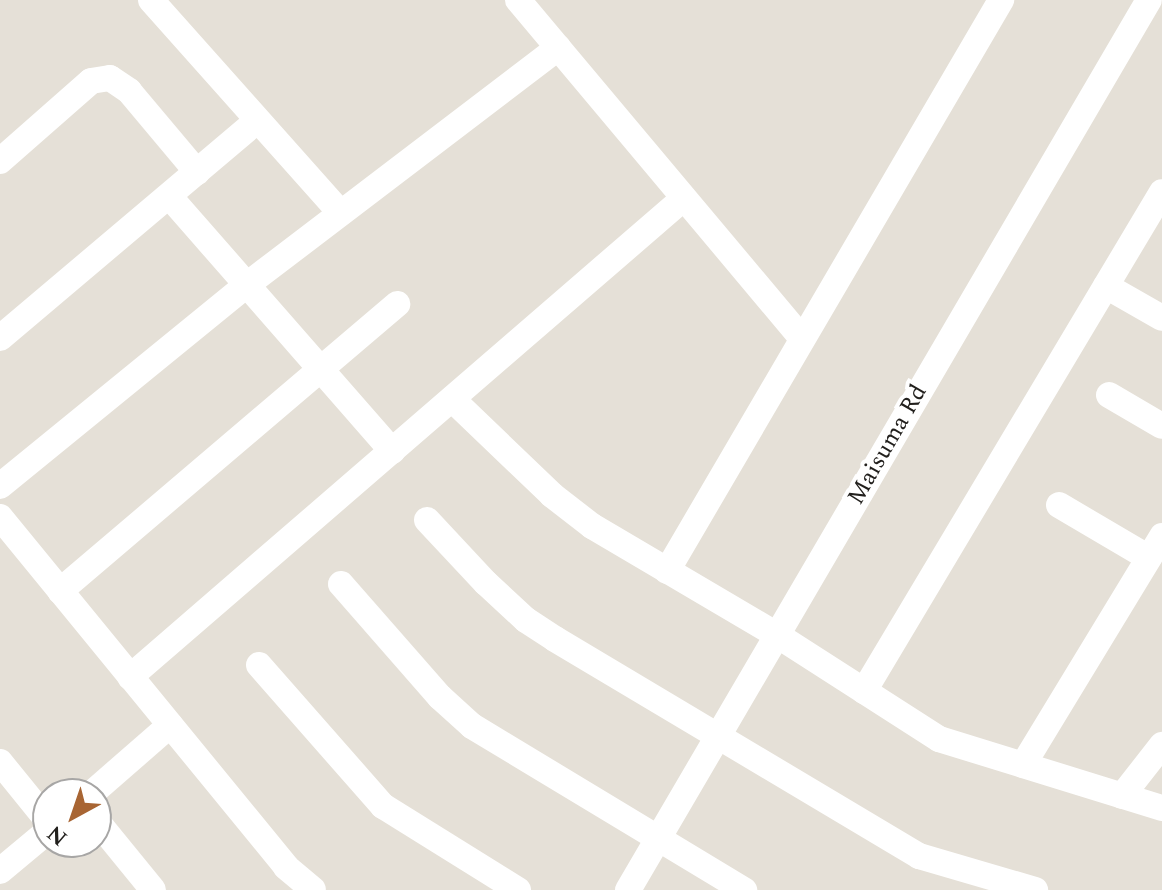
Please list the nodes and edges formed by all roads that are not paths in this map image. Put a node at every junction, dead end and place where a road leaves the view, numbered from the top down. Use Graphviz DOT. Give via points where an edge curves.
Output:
graph roads {
  1 [pos="151,0"];
  2 [pos="518,0"];
  3 [pos="1001,0"];
  4 [pos="1149,0"];
  5 [pos="558,48"];
  6 [pos="256,122"];
  7 [pos="0,161"];
  8 [pos="197,172"];
  9 [pos="1162,192"];
  10 [pos="169,196"];
  11 [pos="684,198"];
  12 [pos="341,213"];
  13 [pos="248,284"];
  14 [pos="1106,286"];
  15 [pos="397,304"];
  16 [pos="1162,318"];
  17 [pos="0,338"];
  18 [pos="802,339"];
  19 [pos="321,369"];
  20 [pos="1109,395"];
  21 [pos="452,399"];
  22 [pos="1162,426"];
  23 [pos="392,451"];
  24 [pos="0,486"];
  25 [pos="1059,505"];
  26 [pos="427,520"];
  27 [pos="2,525"];
  28 [pos="1155,547"];
  29 [pos="667,571"];
  30 [pos="341,584"];
  31 [pos="60,591"];
  32 [pos="777,635"];
  33 [pos="259,665"];
  34 [pos="130,677"];
  35 [pos="864,691"];
  36 [pos="170,725"];
  37 [pos="719,734"];
  38 [pos="1162,745"];
  39 [pos="0,762"];
  40 [pos="1023,765"];
  41 [pos="109,778"];
  42 [pos="1122,796"];
  43 [pos="32,801"];
  44 [pos="1162,808"];
  45 [pos="659,838"];
  46 [pos="112,840"];
  47 [pos="32,844"];
  48 [pos="0,871"];
  49 [pos="153,890"];
  50 [pos="313,890"];
  51 [pos="518,890"];
  52 [pos="628,890"];
  53 [pos="744,890"];
  54 [pos="1035,890"];
  1 -- 6 [label="street"];
  2 -- 5 [label="street"];
  3 -- 18 [label="street"];
  4 -- 32 [label="street, Maisuma Rd"];
  5 -- 11 [label="street"];
  5 -- 12 [label="street"];
  6 -- 8 [label="street"];
  6 -- 12 [label="street"];
  7 -- 8 [label="street" via="91,81 110,78 129,91"];
  8 -- 10 [label="street"];
  9 -- 14 [label="street"];
  10 -- 13 [label="street"];
  10 -- 17 [label="street"];
  11 -- 18 [label="street"];
  11 -- 21 [label="street"];
  12 -- 13 [label="street"];
  13 -- 19 [label="street"];
  13 -- 24 [label="street"];
  14 -- 16 [label="street"];
  14 -- 35 [label="street"];
  15 -- 19 [label="street"];
  18 -- 29 [label="street"];
  19 -- 23 [label="street"];
  19 -- 31 [label="street"];
  20 -- 22 [label="street"];
  21 -- 23 [label="street"];
  21 -- 29 [label="street" via="552,495"];
  23 -- 34 [label="street"];
  25 -- 28 [label="street"];
  26 -- 37 [label="street" via="526,620"];
  27 -- 31 [label="street"];
  28 -- 40 [label="street"];
  29 -- 32 [label="street"];
  30 -- 45 [label="street" via="472,726"];
  31 -- 34 [label="street"];
  32 -- 35 [label="street"];
  32 -- 37 [label="street, Maisuma Rd"];
  33 -- 51 [label="street" via="383,806"];
  34 -- 36 [label="street"];
  35 -- 40 [label="street" via="939,739"];
  36 -- 41 [label="street"];
  36 -- 50 [label="street" via="286,867"];
  37 -- 45 [label="street, Maisuma Rd"];
  37 -- 54 [label="street" via="919,856"];
  38 -- 42 [label="street"];
  39 -- 43 [label="street"];
  40 -- 42 [label="street"];
  42 -- 44 [label="street"];
  45 -- 52 [label="street, Maisuma Rd"];
  45 -- 53 [label="street"];
  46 -- 49 [label="street"];
  47 -- 48 [label="street"];
}
